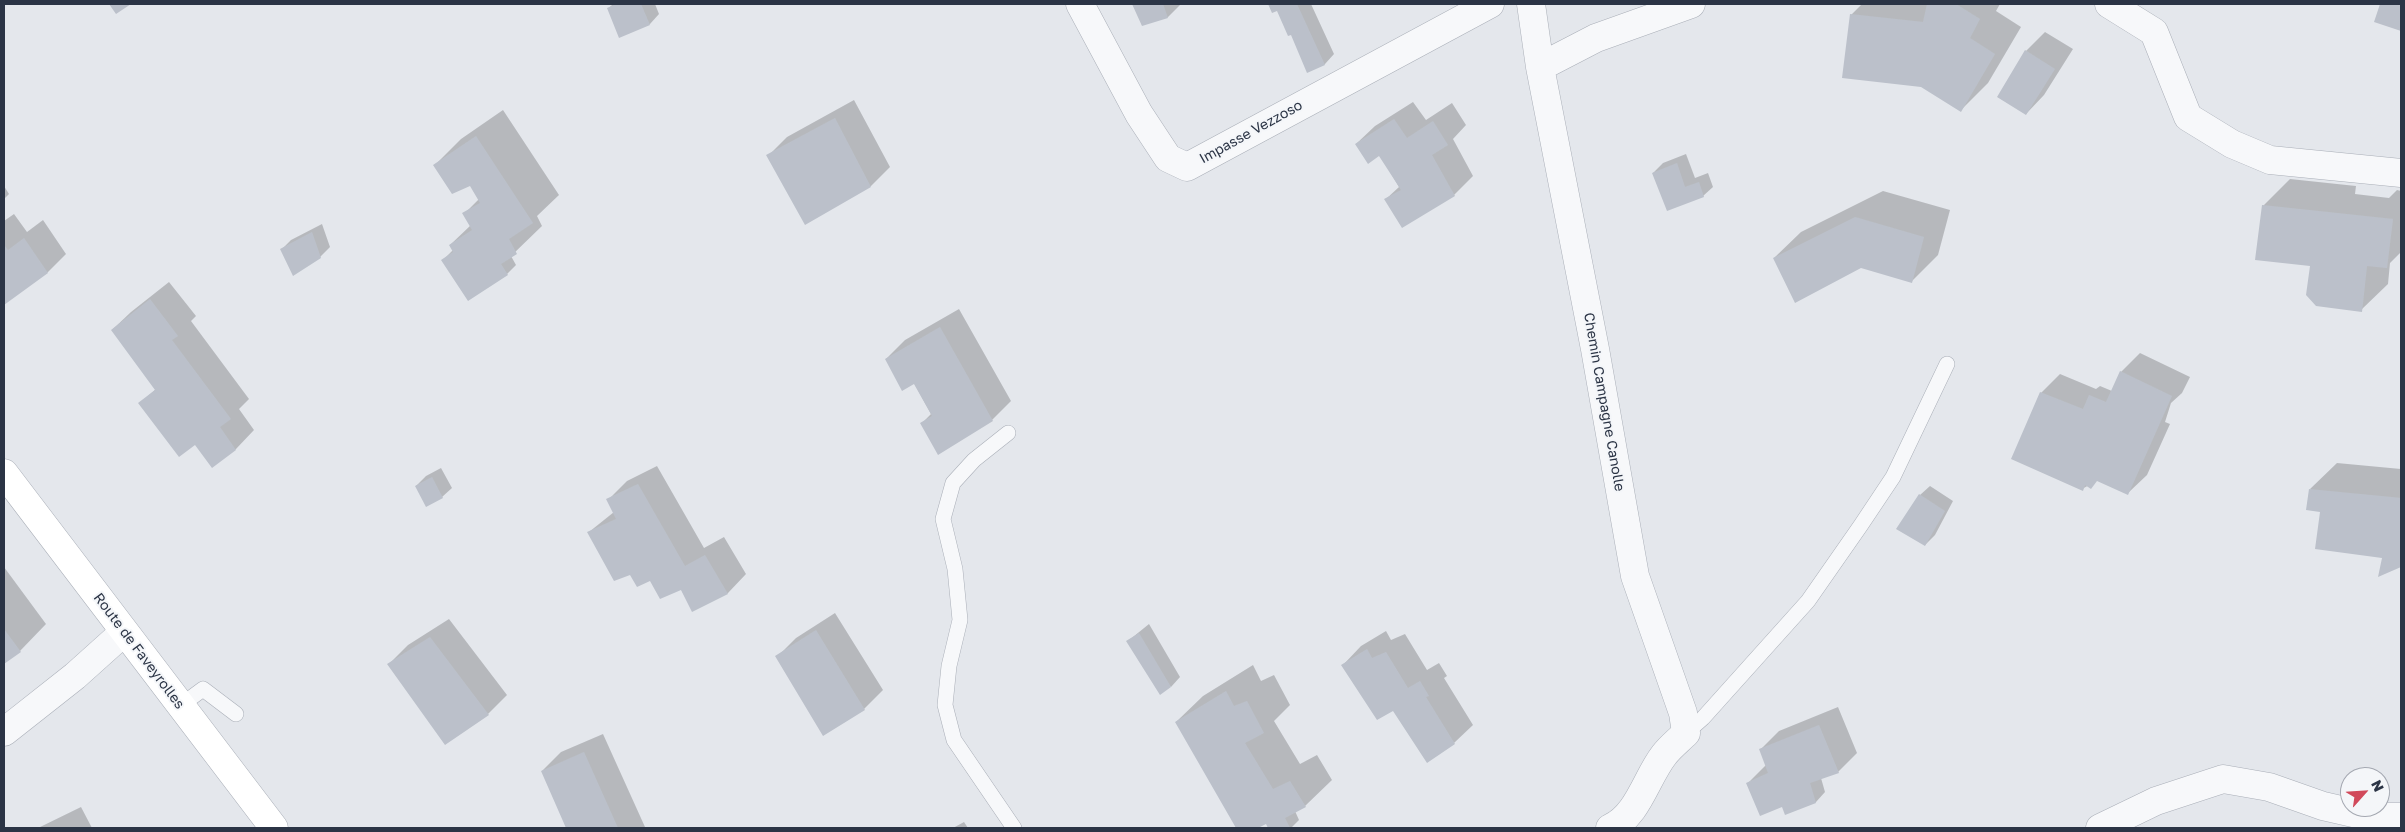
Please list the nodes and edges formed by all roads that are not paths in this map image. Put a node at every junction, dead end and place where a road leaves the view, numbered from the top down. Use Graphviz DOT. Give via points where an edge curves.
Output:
graph roads {
  1 [pos="1080,4"];
  2 [pos="1490,4"];
  3 [pos="1531,4"];
  4 [pos="1690,4"];
  5 [pos="2109,4"];
  6 [pos="1540,66"];
  7 [pos="2401,174"];
  8 [pos="1948,364"];
  9 [pos="1008,433"];
  10 [pos="4,474"];
  11 [pos="124,632"];
  12 [pos="180,706"];
  13 [pos="236,714"];
  14 [pos="4,732"];
  15 [pos="1686,733"];
  16 [pos="2401,817"];
  17 [pos="1617,827"];
  18 [pos="274,828"];
  19 [pos="1014,828"];
  20 [pos="2100,828"];
  1 -- 2 [label="street, Impasse Vezzoso" via="1139,114 1168,158 1187,167"];
  3 -- 6 [label="street, Chemin Campagne Canolle"];
  4 -- 6 [label="street" via="1596,38"];
  5 -- 7 [label="street" via="2154,32 2188,117 2232,144 2270,160"];
  6 -- 15 [label="street, Chemin Campagne Canolle" via="1596,349 1635,576 1683,713"];
  8 -- 15 [label="lane" via="1893,477 1808,601"];
  9 -- 19 [label="lane" via="974,460 952,483 943,519 955,569 960,620 944,705 954,740"];
  10 -- 11 [label="main road, Route de Faveyrolles"];
  11 -- 12 [label="main road, Route de Faveyrolles"];
  11 -- 14 [label="street"];
  12 -- 13 [label="lane" via="203,689"];
  12 -- 18 [label="main road, Route de Faveyrolles"];
  15 -- 17 [label="street" via="1663,755"];
  16 -- 20 [label="street" via="2371,816 2323,806 2269,787 2223,779 2156,801"];
}
